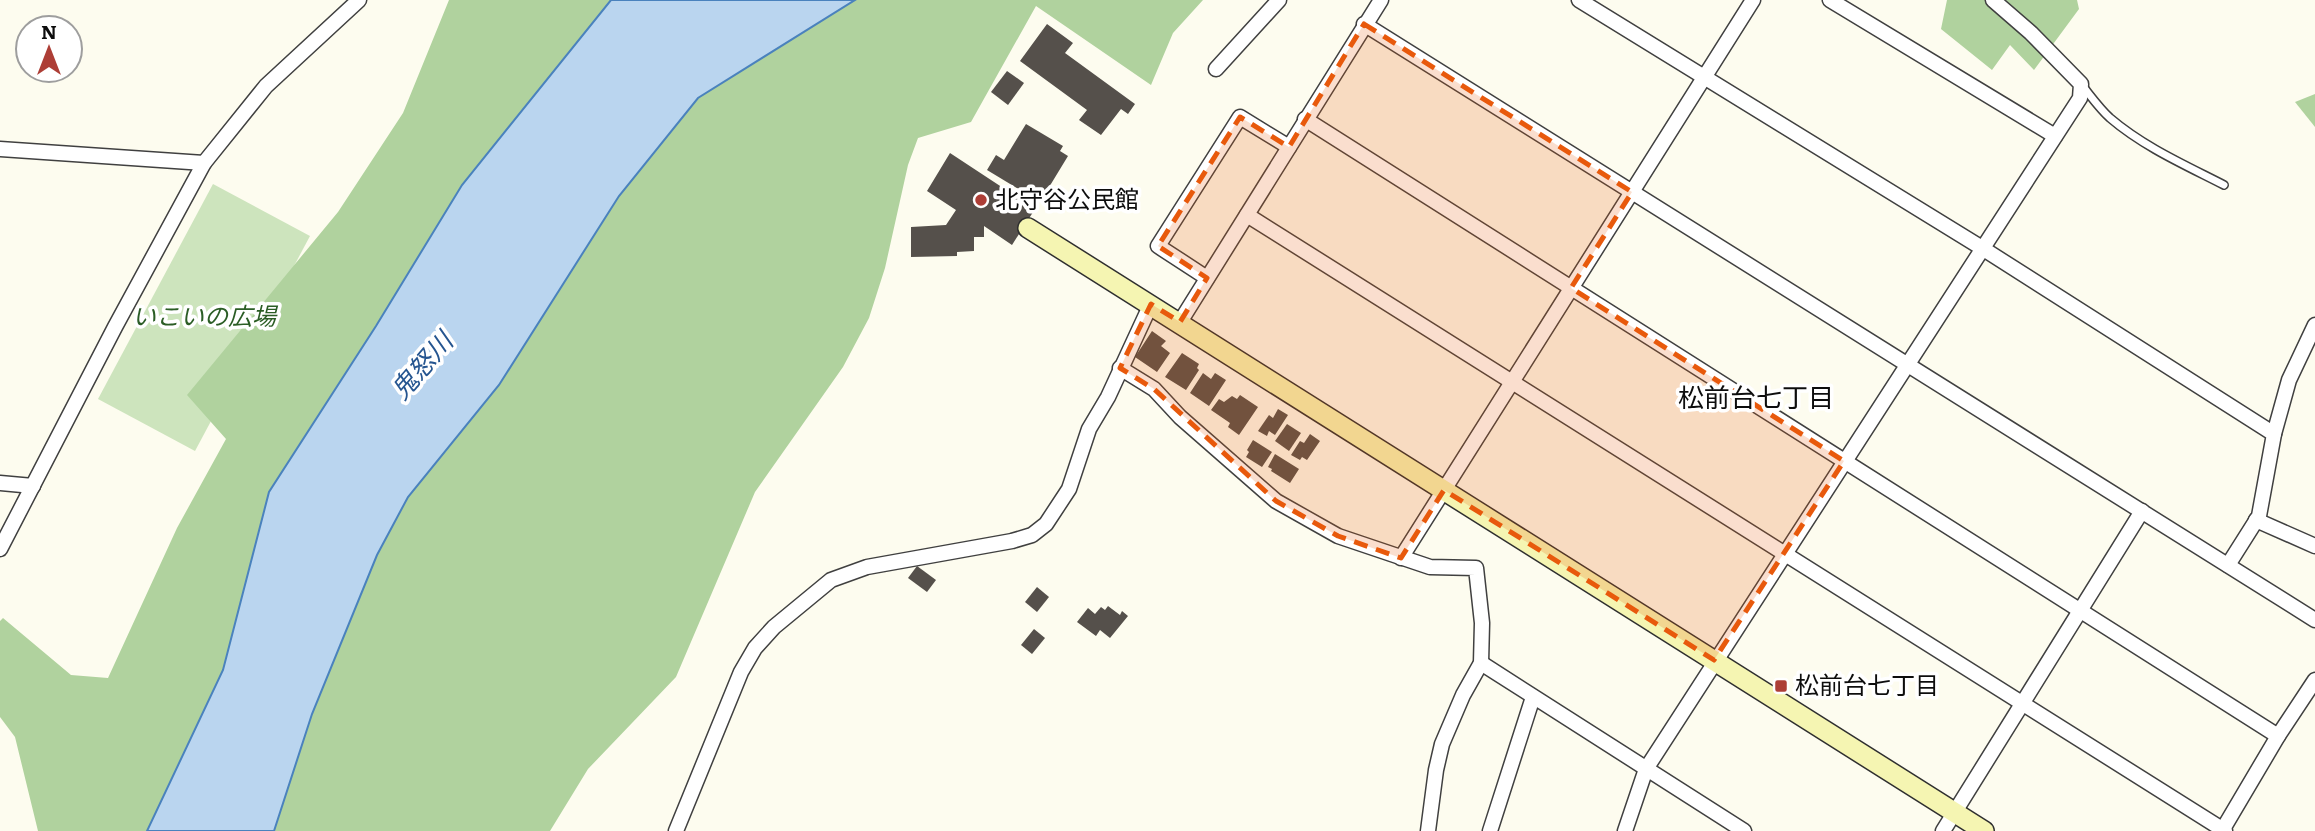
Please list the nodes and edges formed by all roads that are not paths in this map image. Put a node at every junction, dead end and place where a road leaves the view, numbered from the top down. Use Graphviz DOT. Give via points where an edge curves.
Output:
graph roads {
  1 [pos="359,0"];
  2 [pos="1279,0"];
  3 [pos="1381,0"];
  4 [pos="1579,0"];
  5 [pos="1753,0"];
  6 [pos="1830,0"];
  7 [pos="1993,0"];
  8 [pos="1364,24"];
  9 [pos="1216,69"];
  10 [pos="1704,78"];
  11 [pos="2081,84"];
  12 [pos="1306,119"];
  13 [pos="2055,136"];
  14 [pos="1289,147"];
  15 [pos="0,149"];
  16 [pos="204,163"];
  17 [pos="2224,185"];
  18 [pos="1632,192"];
  19 [pos="1247,215"];
  20 [pos="1028,228"];
  21 [pos="1982,248"];
  22 [pos="1207,278"];
  23 [pos="1571,288"];
  24 [pos="1151,304"];
  25 [pos="1180,322"];
  26 [pos="2315,325"];
  27 [pos="1907,364"];
  28 [pos="1120,368"];
  29 [pos="1512,382"];
  30 [pos="2274,434"];
  31 [pos="1844,461"];
  32 [pos="0,483"];
  33 [pos="33,486"];
  34 [pos="1444,490"];
  35 [pos="2142,511"];
  36 [pos="2256,520"];
  37 [pos="2315,546"];
  38 [pos="0,549"];
  39 [pos="1784,553"];
  40 [pos="1401,558"];
  41 [pos="2228,565"];
  42 [pos="2080,611"];
  43 [pos="2315,620"];
  44 [pos="1714,660"];
  45 [pos="1481,663"];
  46 [pos="2315,680"];
  47 [pos="1533,697"];
  48 [pos="2022,704"];
  49 [pos="2278,736"];
  50 [pos="1646,769"];
  51 [pos="1954,813"];
  52 [pos="2224,830"];
  53 [pos="676,831"];
  54 [pos="1427,831"];
  55 [pos="1490,831"];
  56 [pos="1625,831"];
  57 [pos="1744,831"];
  58 [pos="1943,831"];
  59 [pos="1984,831"];
  1 -- 16 [label="street" via="266,86"];
  2 -- 9 [label="street"];
  3 -- 8 [label="street"];
  4 -- 10 [label="street"];
  5 -- 10 [label="street"];
  6 -- 13 [label="street"];
  7 -- 11 [label="street"];
  8 -- 12 [label="street"];
  8 -- 18 [label="street"];
  10 -- 18 [label="street"];
  10 -- 21 [label="street"];
  11 -- 13 [label="street" via="2080,98"];
  11 -- 17 [label="lane" via="2108,116 2133,136"];
  12 -- 14 [label="street"];
  12 -- 23 [label="street"];
  13 -- 21 [label="street"];
  14 -- 19 [label="street"];
  14 -- 22 [label="street" via="1240,117 1158,246"];
  15 -- 16 [label="street"];
  16 -- 33 [label="street"];
  18 -- 23 [label="street"];
  18 -- 27 [label="street"];
  19 -- 22 [label="street"];
  19 -- 29 [label="street"];
  20 -- 24 [label="street"];
  21 -- 27 [label="street"];
  21 -- 30 [label="street"];
  22 -- 25 [label="street"];
  23 -- 29 [label="street"];
  23 -- 31 [label="street"];
  24 -- 25 [label="street"];
  24 -- 28 [label="street"];
  25 -- 34 [label="street"];
  26 -- 30 [label="street" via="2290,380"];
  27 -- 31 [label="street"];
  27 -- 35 [label="street"];
  28 -- 40 [label="street" via="1154,389 1276,501 1338,536"];
  28 -- 53 [label="street" via="1089,429 1069,489 1046,524 1032,536 867,567 831,580 774,627 741,672"];
  29 -- 34 [label="street"];
  29 -- 39 [label="street"];
  30 -- 36 [label="street"];
  31 -- 39 [label="street"];
  31 -- 42 [label="street"];
  32 -- 33 [label="street"];
  33 -- 38 [label="street"];
  34 -- 40 [label="street"];
  34 -- 44 [label="street"];
  35 -- 41 [label="street"];
  35 -- 42 [label="street"];
  36 -- 37 [label="street"];
  36 -- 41 [label="street"];
  39 -- 44 [label="street"];
  39 -- 48 [label="street"];
  40 -- 45 [label="street" via="1430,567 1476,568"];
  41 -- 43 [label="street"];
  42 -- 48 [label="street"];
  42 -- 49 [label="street"];
  44 -- 50 [label="street"];
  44 -- 51 [label="street"];
  45 -- 47 [label="street"];
  45 -- 54 [label="street" via="1442,744"];
  46 -- 49 [label="street"];
  47 -- 50 [label="street"];
  47 -- 55 [label="street"];
  48 -- 51 [label="street"];
  48 -- 52 [label="street"];
  49 -- 52 [label="street"];
  50 -- 56 [label="street"];
  50 -- 57 [label="street"];
  51 -- 58 [label="street"];
  51 -- 59 [label="street"];
}
